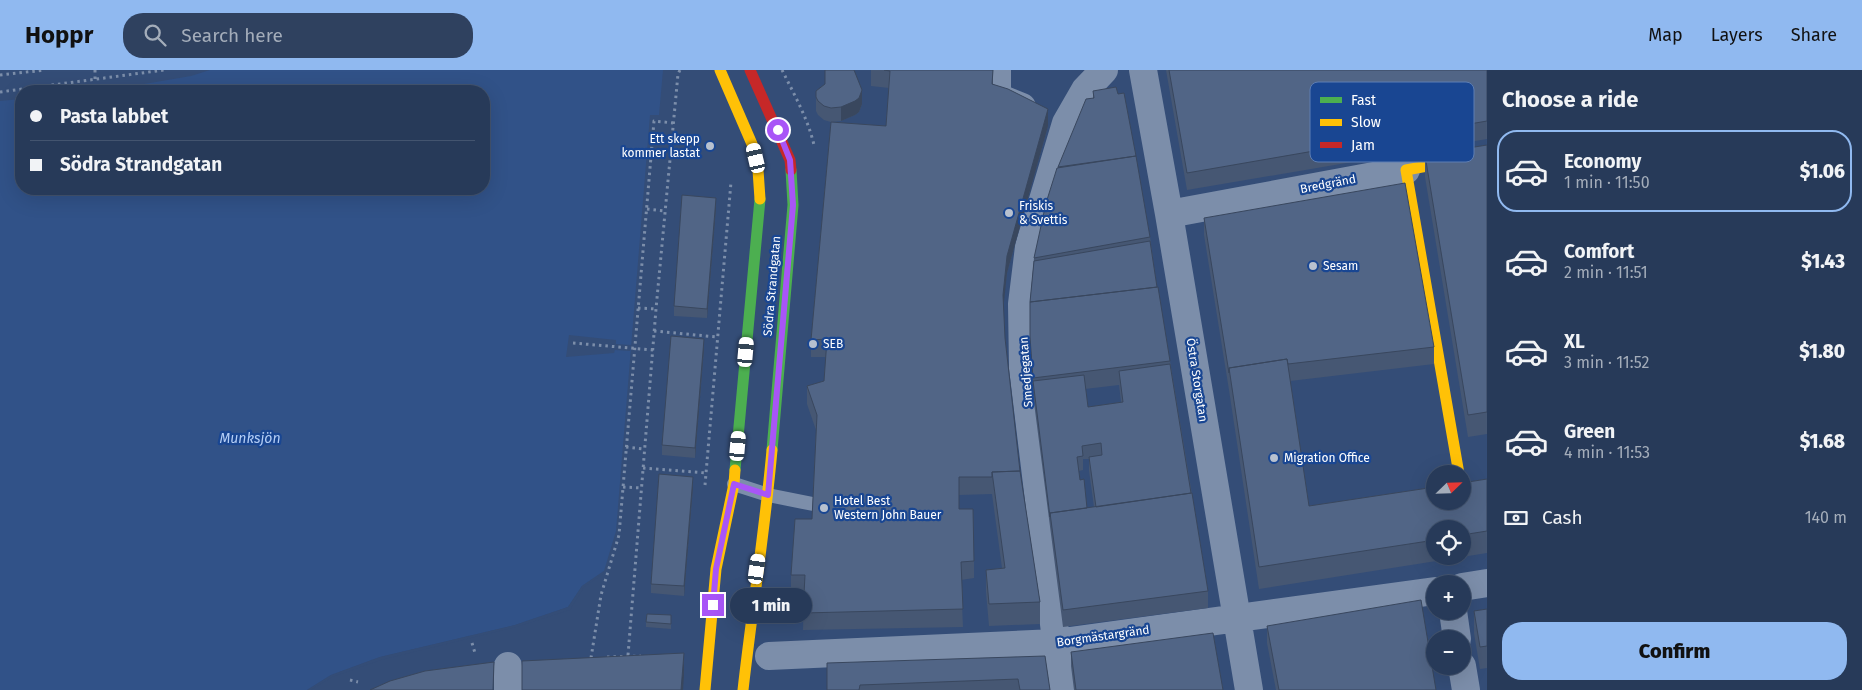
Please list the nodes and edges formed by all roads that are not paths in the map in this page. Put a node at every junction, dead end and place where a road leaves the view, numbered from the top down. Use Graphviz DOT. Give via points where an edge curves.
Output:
graph roads {
  1 [pos="720,70"];
  2 [pos="750,70"];
  3 [pos="998,70"];
  4 [pos="1104,70"];
  5 [pos="1143,70"];
  6 [pos="1066,123"];
  7 [pos="1487,155"];
  8 [pos="1474,157"];
  9 [pos="1449,162"];
  10 [pos="1406,170"];
  11 [pos="1169,214"];
  12 [pos="1457,465"];
  13 [pos="734,484"];
  14 [pos="768,495"];
  15 [pos="813,504"];
  16 [pos="1487,583"];
  17 [pos="1471,586"];
  18 [pos="1426,592"];
  19 [pos="1236,618"];
  20 [pos="1055,643"];
  21 [pos="769,656"];
  22 [pos="1464,675"];
  23 [pos="705,690"];
  24 [pos="743,690"];
  25 [pos="1062,690"];
  26 [pos="1249,690"];
  27 [pos="1466,690"];
  1 -- 13 [label="street, Södra Strandgatan" via="753,147 760,201"];
  2 -- 14 [label="street, Södra Strandgatan" via="790,160 793,205"];
  3 -- 6 [label="street" via="997,97"];
  4 -- 6 [label="street, Smedjegatan" via="1085,90"];
  5 -- 11 [label="street, Östra Storgatan"];
  6 -- 20 [label="street, Smedjegatan" via="1029,247 1022,304 1023,368"];
  7 -- 8 [label="street, Bredgränd"];
  9 -- 10 [label="street, Bredgränd"];
  10 -- 11 [label="street, Bredgränd"];
  10 -- 12 [label="street"];
  11 -- 19 [label="street, Östra Storgatan"];
  13 -- 14 [label="lane"];
  13 -- 23 [label="street, Södra Strandgatan" via="716,569"];
  14 -- 15 [label="lane"];
  14 -- 24 [label="street, Södra Strandgatan"];
  16 -- 17 [label="street"];
  18 -- 19 [label="street, Borgmästargränd"];
  19 -- 20 [label="street, Borgmästargränd"];
  19 -- 26 [label="street, Östra Storgatan"];
  20 -- 21 [label="street, Borgmästargränd"];
  20 -- 25 [label="street, Smedjegatan"];
  22 -- 27 [label="street"];
}
